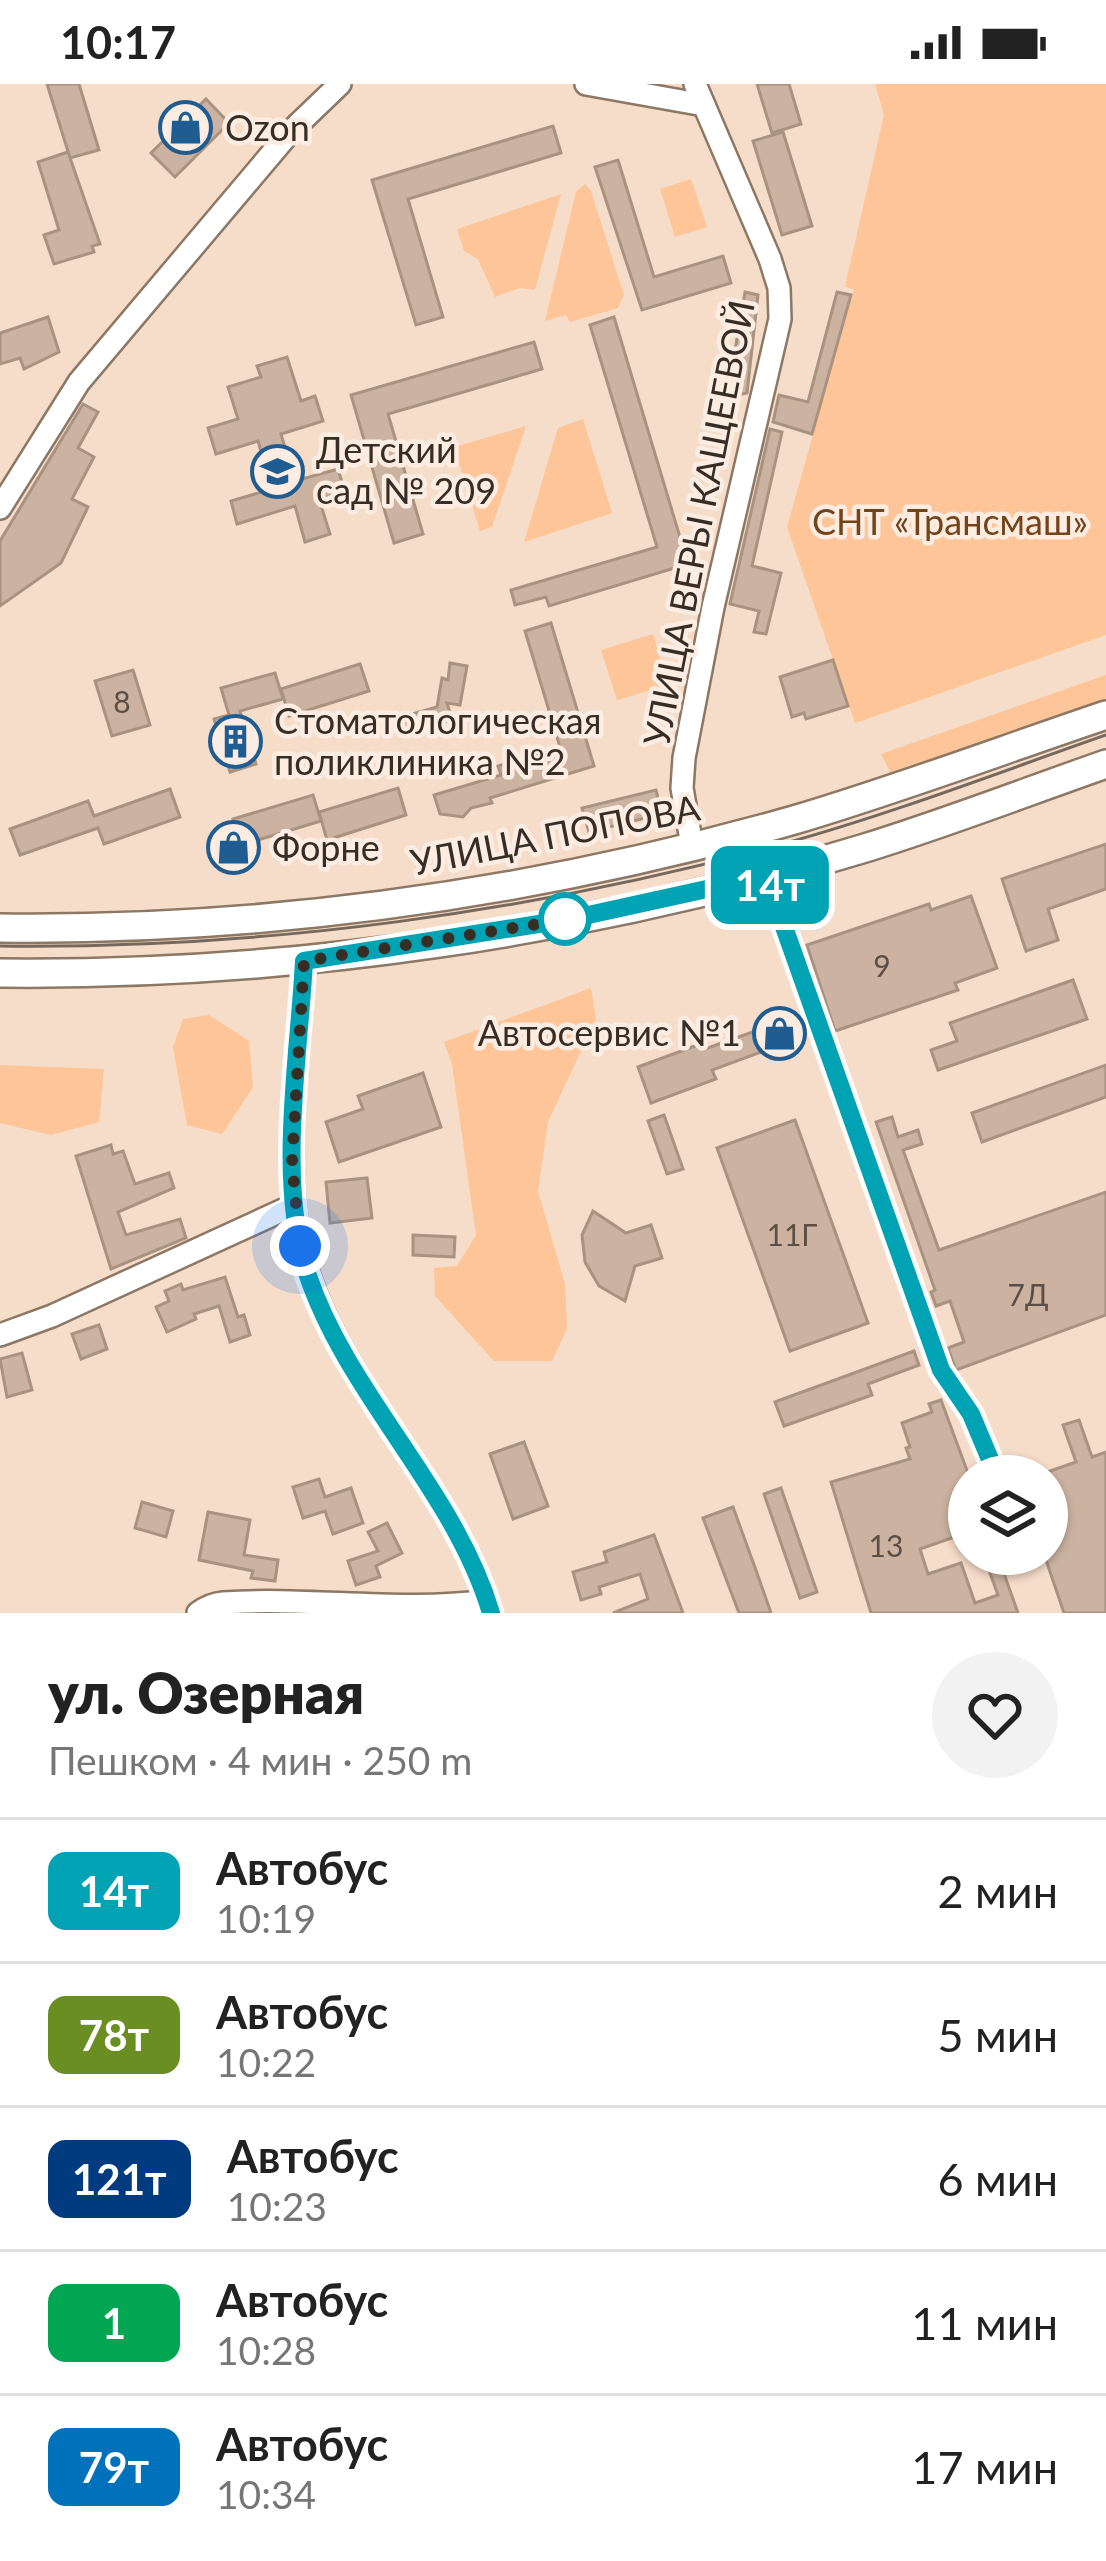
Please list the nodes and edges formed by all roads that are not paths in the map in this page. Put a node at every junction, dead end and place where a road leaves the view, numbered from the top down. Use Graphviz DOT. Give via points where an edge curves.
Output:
graph roads {
  1 [pos="340,84"];
  2 [pos="586,84"];
  3 [pos="700,95"];
  4 [pos="0,508"];
  5 [pos="1106,715"];
  6 [pos="1106,764"];
  7 [pos="692,846"];
  8 [pos="0,928"];
  9 [pos="60,928"];
  10 [pos="304,961"];
  11 [pos="0,973"];
  12 [pos="59,974"];
  13 [pos="294,1205"];
  14 [pos="0,1335"];
  15 [pos="489,1607"];
  16 [pos="198,1613"];
  1 -- 4 [label="street" via="290,132 80,382"];
  2 -- 3 [label="street"];
  3 -- 7 [label="street, УЛИЦА ВЕРЫ КАЩЕЕВОЙ" via="770,259 780,320 684,758"];
  5 -- 7 [label="main road, УЛИЦА ПОПОВА"];
  6 -- 10 [label="main road" via="869,847 701,892"];
  7 -- 9 [label="main road, УЛИЦА ПОПОВА" via="344,910"];
  8 -- 9 [label="main road, УЛИЦА ПОПОВА"];
  9 -- 12 [label="main road"];
  10 -- 12 [label="main road"];
  10 -- 13 [label="street"];
  11 -- 12 [label="main road"];
  13 -- 14 [label="street"];
  13 -- 15 [label="street" via="324,1314 457,1535"];
  15 -- 16 [label="street" via="223,1603"];
}
